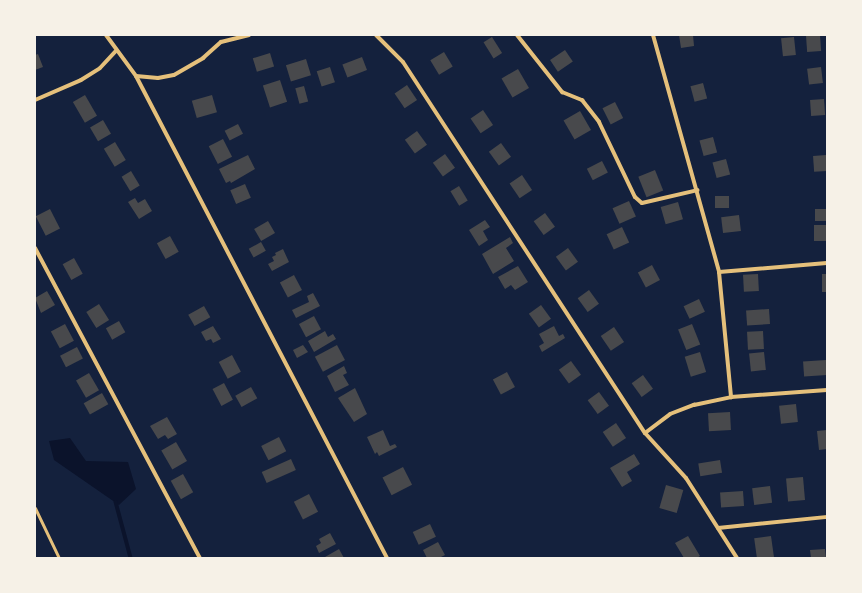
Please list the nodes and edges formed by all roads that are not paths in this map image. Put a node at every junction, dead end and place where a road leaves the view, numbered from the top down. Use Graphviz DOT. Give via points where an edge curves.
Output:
graph roads {
  1 [pos="106,35"];
  2 [pos="249,35"];
  3 [pos="376,35"];
  4 [pos="517,35"];
  5 [pos="654,35"];
  6 [pos="116,51"];
  7 [pos="136,76"];
  8 [pos="35,100"];
  9 [pos="698,190"];
  10 [pos="35,248"];
  11 [pos="827,263"];
  12 [pos="719,272"];
  13 [pos="827,390"];
  14 [pos="731,397"];
  15 [pos="645,433"];
  16 [pos="35,508"];
  17 [pos="827,516"];
  18 [pos="718,528"];
  19 [pos="59,558"];
  20 [pos="200,558"];
  21 [pos="386,558"];
  22 [pos="738,558"];
  1 -- 6 [label="street"];
  2 -- 7 [label="street" via="221,42 203,58 174,75 158,78"];
  3 -- 15 [label="street" via="403,62"];
  4 -- 9 [label="street" via="562,92 582,100 599,122 635,197 642,204"];
  5 -- 9 [label="street"];
  6 -- 7 [label="street"];
  6 -- 8 [label="street" via="100,68 81,80"];
  7 -- 21 [label="street"];
  9 -- 12 [label="street"];
  10 -- 20 [label="street"];
  11 -- 12 [label="street"];
  12 -- 14 [label="street"];
  13 -- 14 [label="street"];
  14 -- 15 [label="street" via="694,405 670,414"];
  15 -- 18 [label="street" via="686,478"];
  16 -- 19 [label="lane"];
  17 -- 18 [label="street"];
  18 -- 22 [label="street"];
}
